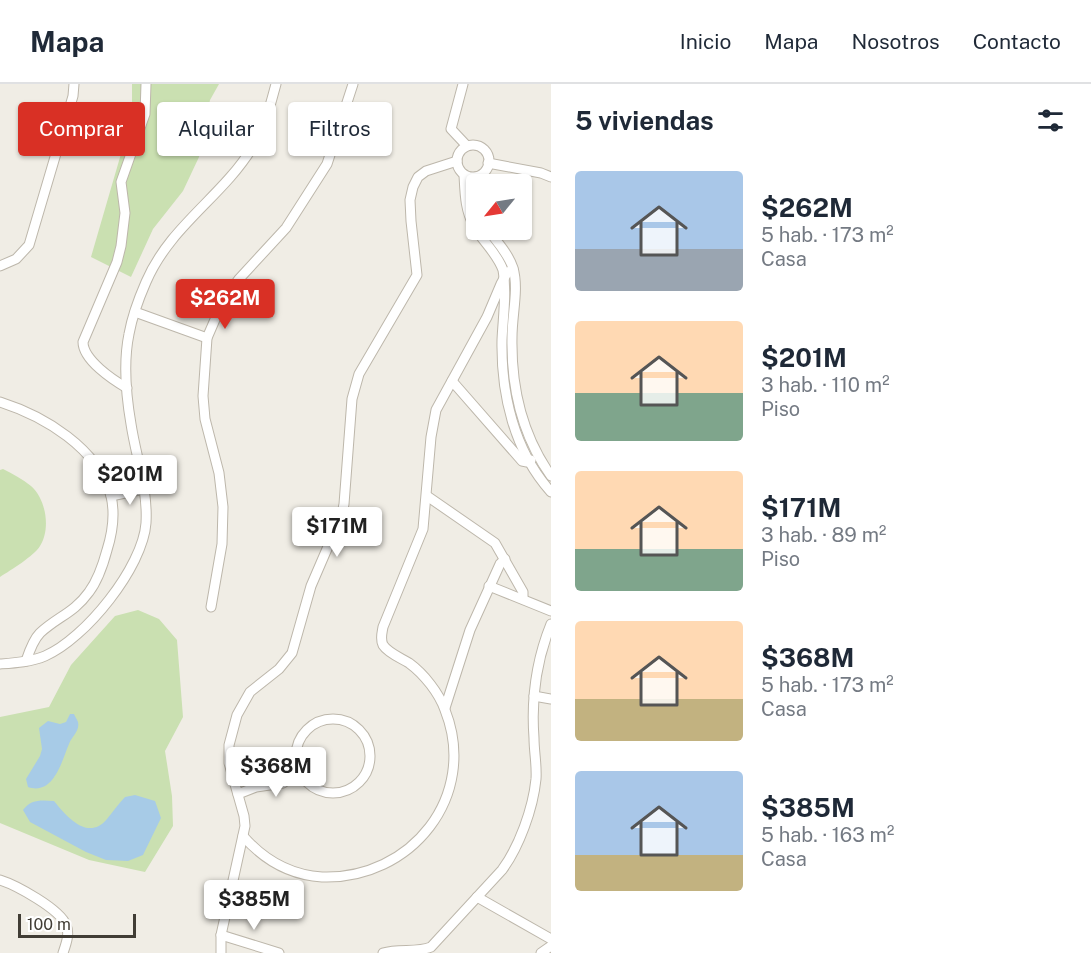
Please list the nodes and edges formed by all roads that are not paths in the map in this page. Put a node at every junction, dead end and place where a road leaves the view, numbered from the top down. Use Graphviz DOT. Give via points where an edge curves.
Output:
graph roads {
  1 [pos="74,84"];
  2 [pos="146,84"];
  3 [pos="276,84"];
  4 [pos="353,84"];
  5 [pos="463,84"];
  6 [pos="467,146"];
  7 [pos="456,161"];
  8 [pos="489,163"];
  9 [pos="481,174"];
  10 [pos="464,175"];
  11 [pos="551,177"];
  12 [pos="496,240"];
  13 [pos="0,266"];
  14 [pos="513,269"];
  15 [pos="504,278"];
  16 [pos="135,312"];
  17 [pos="207,338"];
  18 [pos="452,381"];
  19 [pos="127,388"];
  20 [pos="0,402"];
  21 [pos="537,455"];
  22 [pos="529,461"];
  23 [pos="551,476"];
  24 [pos="144,489"];
  25 [pos="551,492"];
  26 [pos="111,496"];
  27 [pos="427,496"];
  28 [pos="505,559"];
  29 [pos="489,586"];
  30 [pos="523,599"];
  31 [pos="211,607"];
  32 [pos="551,611"];
  33 [pos="551,624"];
  34 [pos="26,661"];
  35 [pos="0,664"];
  36 [pos="534,696"];
  37 [pos="551,699"];
  38 [pos="445,708"];
  39 [pos="299,772"];
  40 [pos="238,794"];
  41 [pos="243,836"];
  42 [pos="238,854"];
  43 [pos="261,854"];
  44 [pos="0,880"];
  45 [pos="477,897"];
  46 [pos="221,934"];
  47 [pos="551,939"];
  48 [pos="551,946"];
  49 [pos="63,953"];
  50 [pos="221,953"];
  51 [pos="279,953"];
  52 [pos="383,953"];
  53 [pos="541,953"];
  1 -- 13 [label="street" via="29,245 16,259"];
  2 -- 19 [label="street" via="145,114 121,183 125,213 121,246 83,342 93,361"];
  3 -- 16 [label="street" via="252,148 168,243"];
  4 -- 17 [label="street" via="327,164 286,228 223,301"];
  5 -- 6 [label="street" via="451,129"];
  6 -- 7 [label="street"];
  6 -- 8 [label="street" via="482,149"];
  7 -- 10 [label="street"];
  7 -- 40 [label="street" via="426,171 413,187 411,222 417,275 359,374 352,399 342,514 311,586 292,653 250,692 237,715 229,763"];
  8 -- 9 [label="street"];
  8 -- 11 [label="street"];
  10 -- 15 [label="street" via="470,217 498,257"];
  12 -- 14 [label="street"];
  14 -- 15 [label="street"];
  14 -- 21 [label="street" via="515,392"];
  15 -- 18 [label="street"];
  15 -- 22 [label="street" via="502,368 514,428"];
  16 -- 17 [label="street"];
  16 -- 19 [label="street" via="129,334"];
  17 -- 31 [label="street" via="205,419 223,507 222,544"];
  18 -- 22 [label="street" via="522,461"];
  18 -- 27 [label="street" via="433,421"];
  19 -- 24 [label="street"];
  20 -- 26 [label="street" via="22,409 59,431 94,464"];
  21 -- 22 [label="street"];
  21 -- 23 [label="street"];
  22 -- 25 [label="street"];
  24 -- 26 [label="street"];
  24 -- 34 [label="street" via="146,525 142,545 123,578 94,617 71,639 44,656"];
  26 -- 34 [label="street" via="111,538 103,566 71,612 39,634"];
  27 -- 28 [label="street" via="488,537"];
  27 -- 38 [label="street" via="420,541 381,638 386,648 412,665 435,690"];
  28 -- 29 [label="street"];
  28 -- 30 [label="street"];
  29 -- 30 [label="street"];
  29 -- 38 [label="street"];
  30 -- 32 [label="street"];
  33 -- 36 [label="street" via="540,655"];
  34 -- 35 [label="street"];
  36 -- 37 [label="street"];
  36 -- 45 [label="street" via="533,795 511,857"];
  38 -- 43 [label="street" via="454,758 449,790 435,820 402,855 364,872 335,877 297,873"];
  39 -- 39 [label="street" via="315,789 327,793 349,790 359,783 370,763 367,740 360,729 336,718 312,725 300,740 296,759"];
  39 -- 40 [label="street" via="283,783"];
  40 -- 41 [label="street" via="244,816"];
  41 -- 42 [label="street"];
  41 -- 43 [label="street"];
  42 -- 43 [label="street"];
  42 -- 46 [label="street"];
  44 -- 49 [label="street" via="41,902 66,923 68,934"];
  45 -- 47 [label="street"];
  45 -- 52 [label="street" via="431,947"];
  46 -- 50 [label="street"];
  46 -- 51 [label="street"];
  48 -- 53 [label="street"];
}
